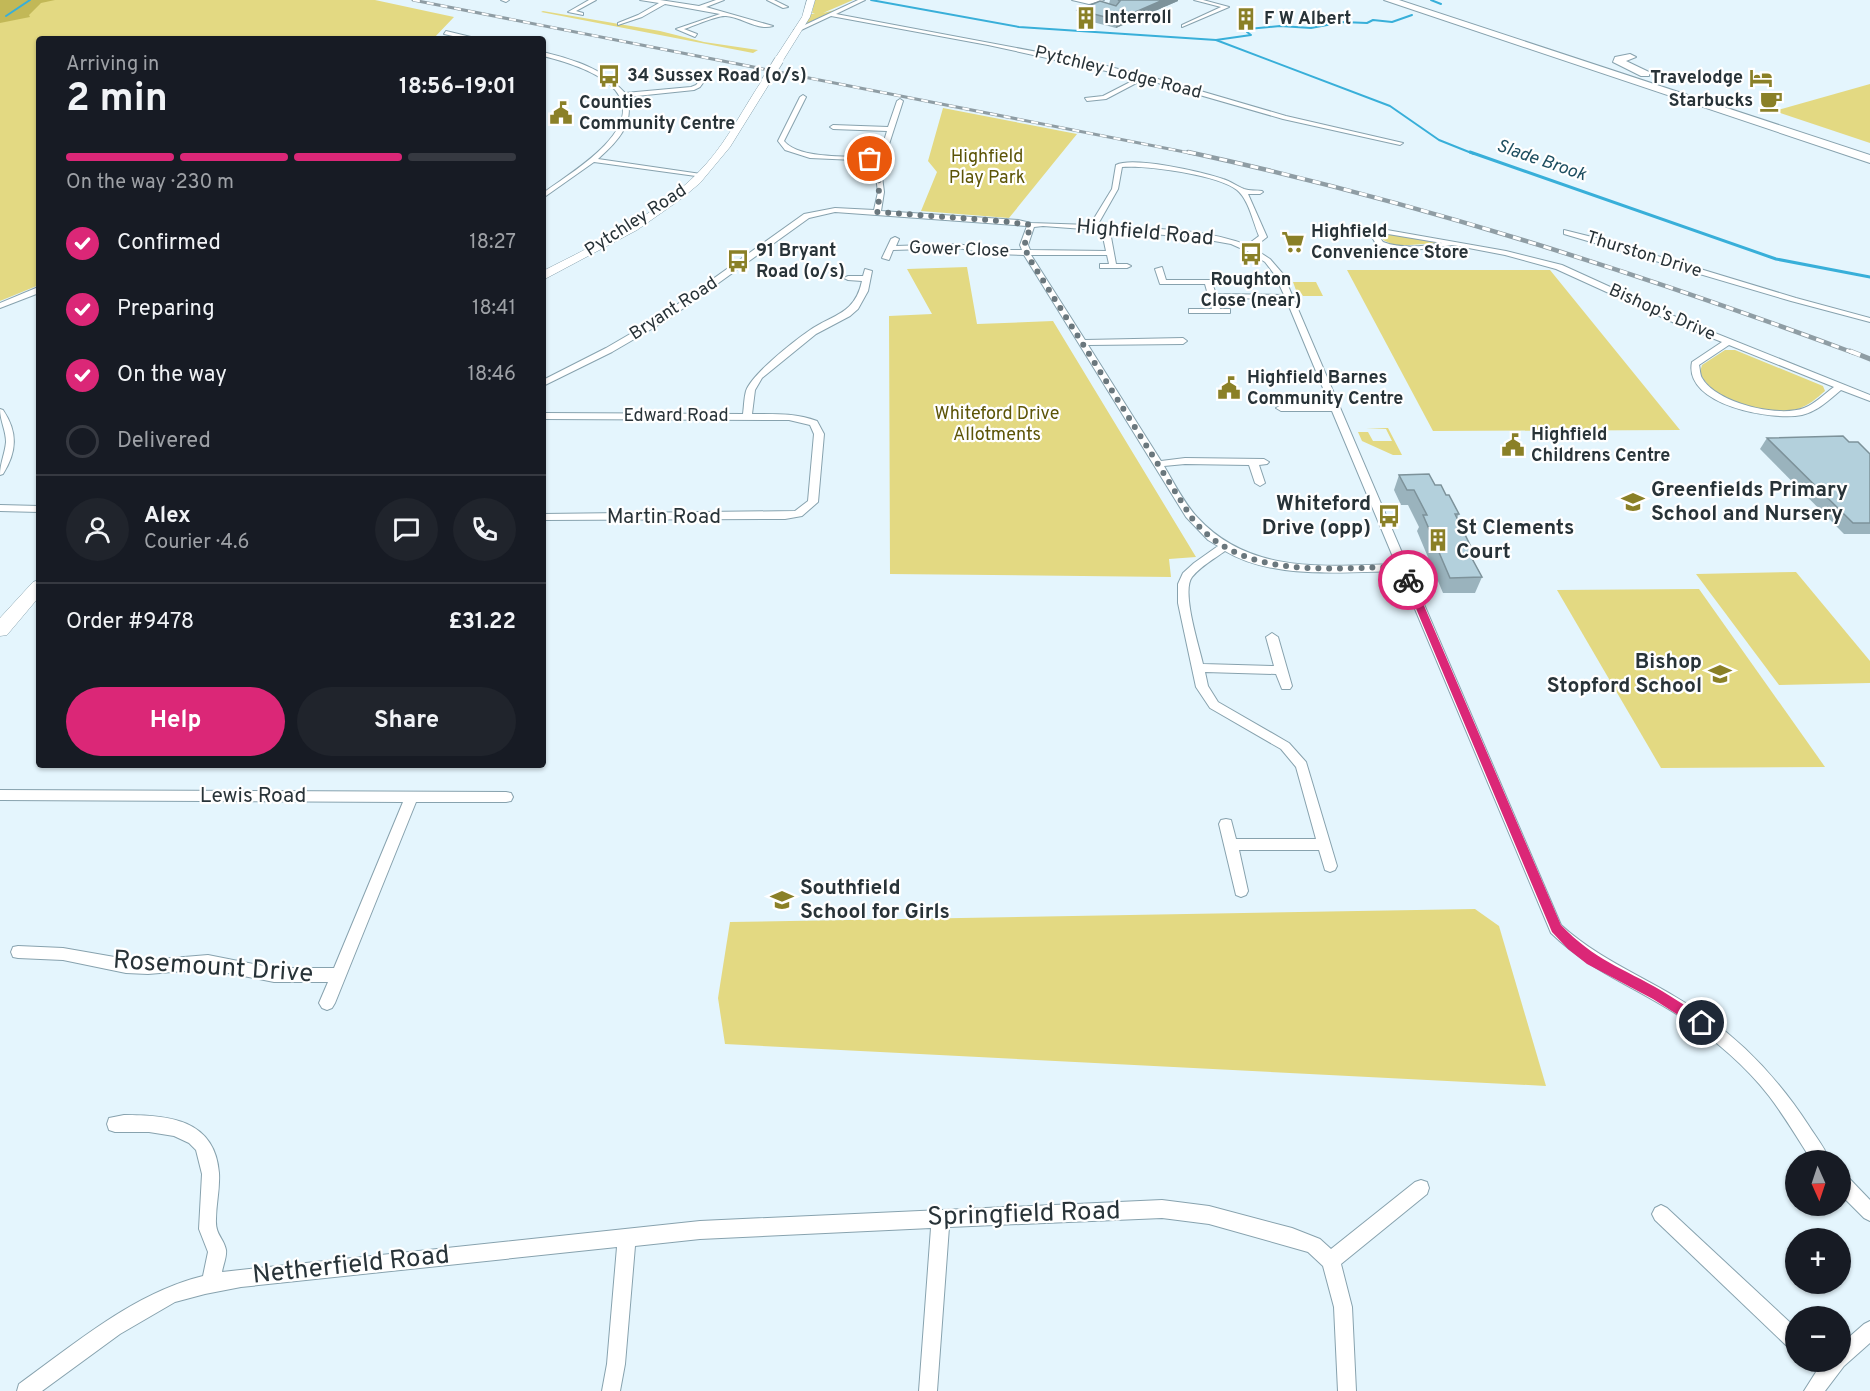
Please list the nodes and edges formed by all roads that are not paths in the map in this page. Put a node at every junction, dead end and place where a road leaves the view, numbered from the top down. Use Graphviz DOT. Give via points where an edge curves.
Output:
graph roads {
  1 [pos="593,0"];
  2 [pos="643,0"];
  3 [pos="721,0"];
  4 [pos="770,0"];
  5 [pos="811,0"];
  6 [pos="861,0"];
  7 [pos="1075,0"];
  8 [pos="1101,0"];
  9 [pos="1197,0"];
  10 [pos="1389,0"];
  11 [pos="1408,0"];
  12 [pos="664,2"];
  13 [pos="1089,2"];
  14 [pos="700,7"];
  15 [pos="785,7"];
  16 [pos="1106,8"];
  17 [pos="1378,9"];
  18 [pos="724,13"];
  19 [pos="581,14"];
  20 [pos="1431,14"];
  21 [pos="832,15"];
  22 [pos="636,24"];
  23 [pos="1184,26"];
  24 [pos="679,29"];
  25 [pos="797,30"];
  26 [pos="670,32"];
  27 [pos="446,33"];
  28 [pos="695,35"];
  29 [pos="766,35"];
  30 [pos="460,36"];
  31 [pos="1553,47"];
  32 [pos="1592,54"];
  33 [pos="546,55"];
  34 [pos="1630,57"];
  35 [pos="699,71"];
  36 [pos="709,73"];
  37 [pos="719,75"];
  38 [pos="1144,77"];
  39 [pos="1668,84"];
  40 [pos="624,95"];
  41 [pos="1086,99"];
  42 [pos="812,102"];
  43 [pos="888,106"];
  44 [pos="833,127"];
  45 [pos="891,129"];
  46 [pos="1400,143"];
  47 [pos="1870,151"];
  48 [pos="881,159"];
  49 [pos="1870,159"];
  50 [pos="591,160"];
  51 [pos="701,176"];
  52 [pos="1242,192"];
  53 [pos="1260,192"];
  54 [pos="546,194"];
  55 [pos="877,212"];
  56 [pos="797,223"];
  57 [pos="1031,225"];
  58 [pos="1092,227"];
  59 [pos="1567,232"];
  60 [pos="1107,237"];
  61 [pos="895,239"];
  62 [pos="1450,244"];
  63 [pos="891,248"];
  64 [pos="1248,248"];
  65 [pos="1026,252"];
  66 [pos="1110,253"];
  67 [pos="886,258"];
  68 [pos="1103,266"];
  69 [pos="1113,266"];
  70 [pos="1127,266"];
  71 [pos="1159,269"];
  72 [pos="546,274"];
  73 [pos="848,278"];
  74 [pos="36,291"];
  75 [pos="1212,296"];
  76 [pos="1288,297"];
  77 [pos="0,306"];
  78 [pos="1192,311"];
  79 [pos="1218,311"];
  80 [pos="1227,312"];
  81 [pos="1870,320"];
  82 [pos="1183,341"];
  83 [pos="1728,342"];
  84 [pos="1081,343"];
  85 [pos="546,381"];
  86 [pos="1840,386"];
  87 [pos="1870,398"];
  88 [pos="1281,408"];
  89 [pos="1335,408"];
  90 [pos="0,412"];
  91 [pos="546,416"];
  92 [pos="747,417"];
  93 [pos="1158,464"];
  94 [pos="0,472"];
  95 [pos="1260,483"];
  96 [pos="0,508"];
  97 [pos="36,509"];
  98 [pos="785,516"];
  99 [pos="546,518"];
  100 [pos="1224,547"];
  101 [pos="1403,567"];
  102 [pos="36,589"];
  103 [pos="0,630"];
  104 [pos="1272,637"];
  105 [pos="1198,668"];
  106 [pos="1281,670"];
  107 [pos="1286,686"];
  108 [pos="0,795"];
  109 [pos="412,796"];
  110 [pos="506,797"];
  111 [pos="1226,824"];
  112 [pos="1231,843"];
  113 [pos="1324,845"];
  114 [pos="1330,866"];
  115 [pos="1240,891"];
  116 [pos="18,952"];
  117 [pos="338,975"];
  118 [pos="327,1003"];
  119 [pos="115,1124"];
  120 [pos="1815,1150"];
  121 [pos="1421,1188"];
  122 [pos="1851,1192"];
  123 [pos="1870,1212"];
  124 [pos="1661,1214"];
  125 [pos="939,1218"];
  126 [pos="706,1230"];
  127 [pos="627,1237"];
  128 [pos="1331,1261"];
  129 [pos="212,1283"];
  130 [pos="1870,1330"];
  131 [pos="1785,1331"];
  132 [pos="1851,1346"];
  133 [pos="1825,1372"];
  134 [pos="26,1391"];
  135 [pos="610,1391"];
  136 [pos="928,1391"];
  137 [pos="1347,1391"];
  138 [pos="1813,1391"];
  1 -- 19 [label="street" via="569,13"];
  2 -- 12 [label="street"];
  3 -- 14 [label="street"];
  4 -- 15 [label="street"];
  5 -- 25 [label="main road, Pytchley Road"];
  6 -- 21 [label="street"];
  7 -- 13 [label="street"];
  8 -- 13 [label="street"];
  9 -- 23 [label="street" via="1226,7"];
  10 -- 20 [label="highway"];
  11 -- 31 [label="highway"];
  12 -- 14 [label="street"];
  12 -- 22 [label="street" via="623,23"];
  13 -- 16 [label="street"];
  14 -- 18 [label="street"];
  17 -- 20 [label="highway"];
  18 -- 24 [label="street"];
  18 -- 29 [label="street" via="756,25 771,25"];
  20 -- 49 [label="highway"];
  21 -- 25 [label="street"];
  21 -- 38 [label="street, Pytchley Lodge Road" via="1018,48"];
  24 -- 26 [label="street"];
  24 -- 28 [label="street"];
  25 -- 51 [label="main road, Pytchley Road, bridge" via="731,138"];
  27 -- 30 [label="street"];
  31 -- 32 [label="highway"];
  31 -- 39 [label="highway"];
  33 -- 40 [label="street" via="593,69"];
  34 -- 39 [label="highway" via="1619,62"];
  35 -- 36 [label="street"];
  36 -- 37 [label="street"];
  36 -- 40 [label="street" via="692,89"];
  38 -- 41 [label="street" via="1104,98"];
  38 -- 46 [label="street, Pytchley Lodge Road" via="1285,118"];
  39 -- 47 [label="highway"];
  40 -- 50 [label="street" via="627,112 622,128 609,146"];
  42 -- 48 [label="street" via="802,99 781,141 787,149 810,156"];
  43 -- 45 [label="street" via="899,104"];
  44 -- 45 [label="street"];
  45 -- 48 [label="street"];
  48 -- 55 [label="street"];
  50 -- 51 [label="street"];
  50 -- 54 [label="street"];
  51 -- 72 [label="main road, Pytchley Road" via="627,229"];
  52 -- 53 [label="street"];
  52 -- 58 [label="street" via="1233,185 1192,173 1120,164 1115,189"];
  52 -- 64 [label="street" via="1263,237"];
  55 -- 56 [label="street, Highfield Road" via="824,210"];
  55 -- 57 [label="street, Highfield Road"];
  56 -- 85 [label="street, Bryant Road" via="664,318"];
  57 -- 58 [label="street, Highfield Road"];
  57 -- 65 [label="street"];
  58 -- 64 [label="street, Highfield Road" via="1198,236"];
  59 -- 81 [label="street, Thurston Drive" via="1636,250 1717,282"];
  60 -- 66 [label="street"];
  61 -- 63 [label="street, Gower Close"];
  62 -- 62 [label="street, Bishop's Drive" via="1393,248 1380,244 1376,237 1393,232"];
  62 -- 83 [label="street, Bishop's Drive" via="1559,267"];
  63 -- 65 [label="street, Gower Close" via="957,246"];
  63 -- 67 [label="street, Gower Close"];
  64 -- 76 [label="street, Highfield Road" via="1275,269"];
  65 -- 66 [label="street, Gower Close"];
  65 -- 84 [label="street"];
  66 -- 69 [label="street"];
  68 -- 69 [label="street"];
  69 -- 70 [label="street"];
  71 -- 75 [label="street" via="1163,282 1208,282"];
  73 -- 92 [label="street" via="867,275 861,298 847,314 813,332 758,377 751,390"];
  74 -- 77 [label="street"];
  75 -- 76 [label="street"];
  75 -- 79 [label="street"];
  76 -- 89 [label="street, Highfield Road"];
  78 -- 79 [label="street"];
  79 -- 80 [label="street"];
  82 -- 84 [label="street"];
  83 -- 86 [label="street, Bishop's Drive"];
  83 -- 86 [label="street" via="1695,364 1694,370 1705,388 1733,404 1790,414 1815,407"];
  84 -- 93 [label="street"];
  86 -- 87 [label="street, Bishop's Drive"];
  88 -- 89 [label="street"];
  89 -- 101 [label="street, Highfield Road"];
  90 -- 94 [label="street" via="6,419 11,443"];
  91 -- 92 [label="street, Edward Road"];
  92 -- 98 [label="street, Edward Road" via="789,417 816,426 819,434 813,502 798,514"];
  93 -- 95 [label="street" via="1259,462"];
  93 -- 100 [label="street" via="1200,528"];
  96 -- 97 [label="street"];
  98 -- 99 [label="street, Martin Road"];
  100 -- 101 [label="street" via="1256,561 1282,566"];
  100 -- 105 [label="street" via="1198,565 1183,584"];
  101 -- 120 [label="street, Highfield Road" via="1556,929 1591,960 1686,1011 1732,1046 1776,1091"];
  102 -- 103 [label="main road"];
  104 -- 106 [label="street"];
  105 -- 106 [label="street"];
  105 -- 113 [label="street" via="1202,687 1214,705 1285,746 1302,765"];
  106 -- 107 [label="street"];
  108 -- 109 [label="street, Lewis Road"];
  109 -- 110 [label="street, Lewis Road"];
  109 -- 117 [label="street, Rosemount Drive"];
  111 -- 112 [label="street"];
  112 -- 113 [label="street"];
  112 -- 115 [label="street"];
  113 -- 114 [label="street"];
  116 -- 117 [label="street, Rosemount Drive" via="63,954 126,966 208,962 274,975"];
  117 -- 118 [label="street, Rosemount Drive"];
  119 -- 129 [label="street" via="141,1122 164,1127 186,1132 202,1143 211,1170 207,1236 217,1250"];
  121 -- 128 [label="street"];
  122 -- 123 [label="street"];
  124 -- 131 [label="street"];
  125 -- 126 [label="street, Springfield Road"];
  125 -- 128 [label="street, Springfield Road" via="1185,1210 1292,1237 1314,1245"];
  125 -- 136 [label="street"];
  126 -- 127 [label="street, Netherfield Road"];
  127 -- 129 [label="street, Netherfield Road"];
  127 -- 135 [label="street" via="616,1364"];
  128 -- 137 [label="street" via="1343,1306"];
  129 -- 134 [label="street, Netherfield Road" via="171,1295 131,1317"];
  130 -- 132 [label="street"];
  133 -- 138 [label="street"];
}
